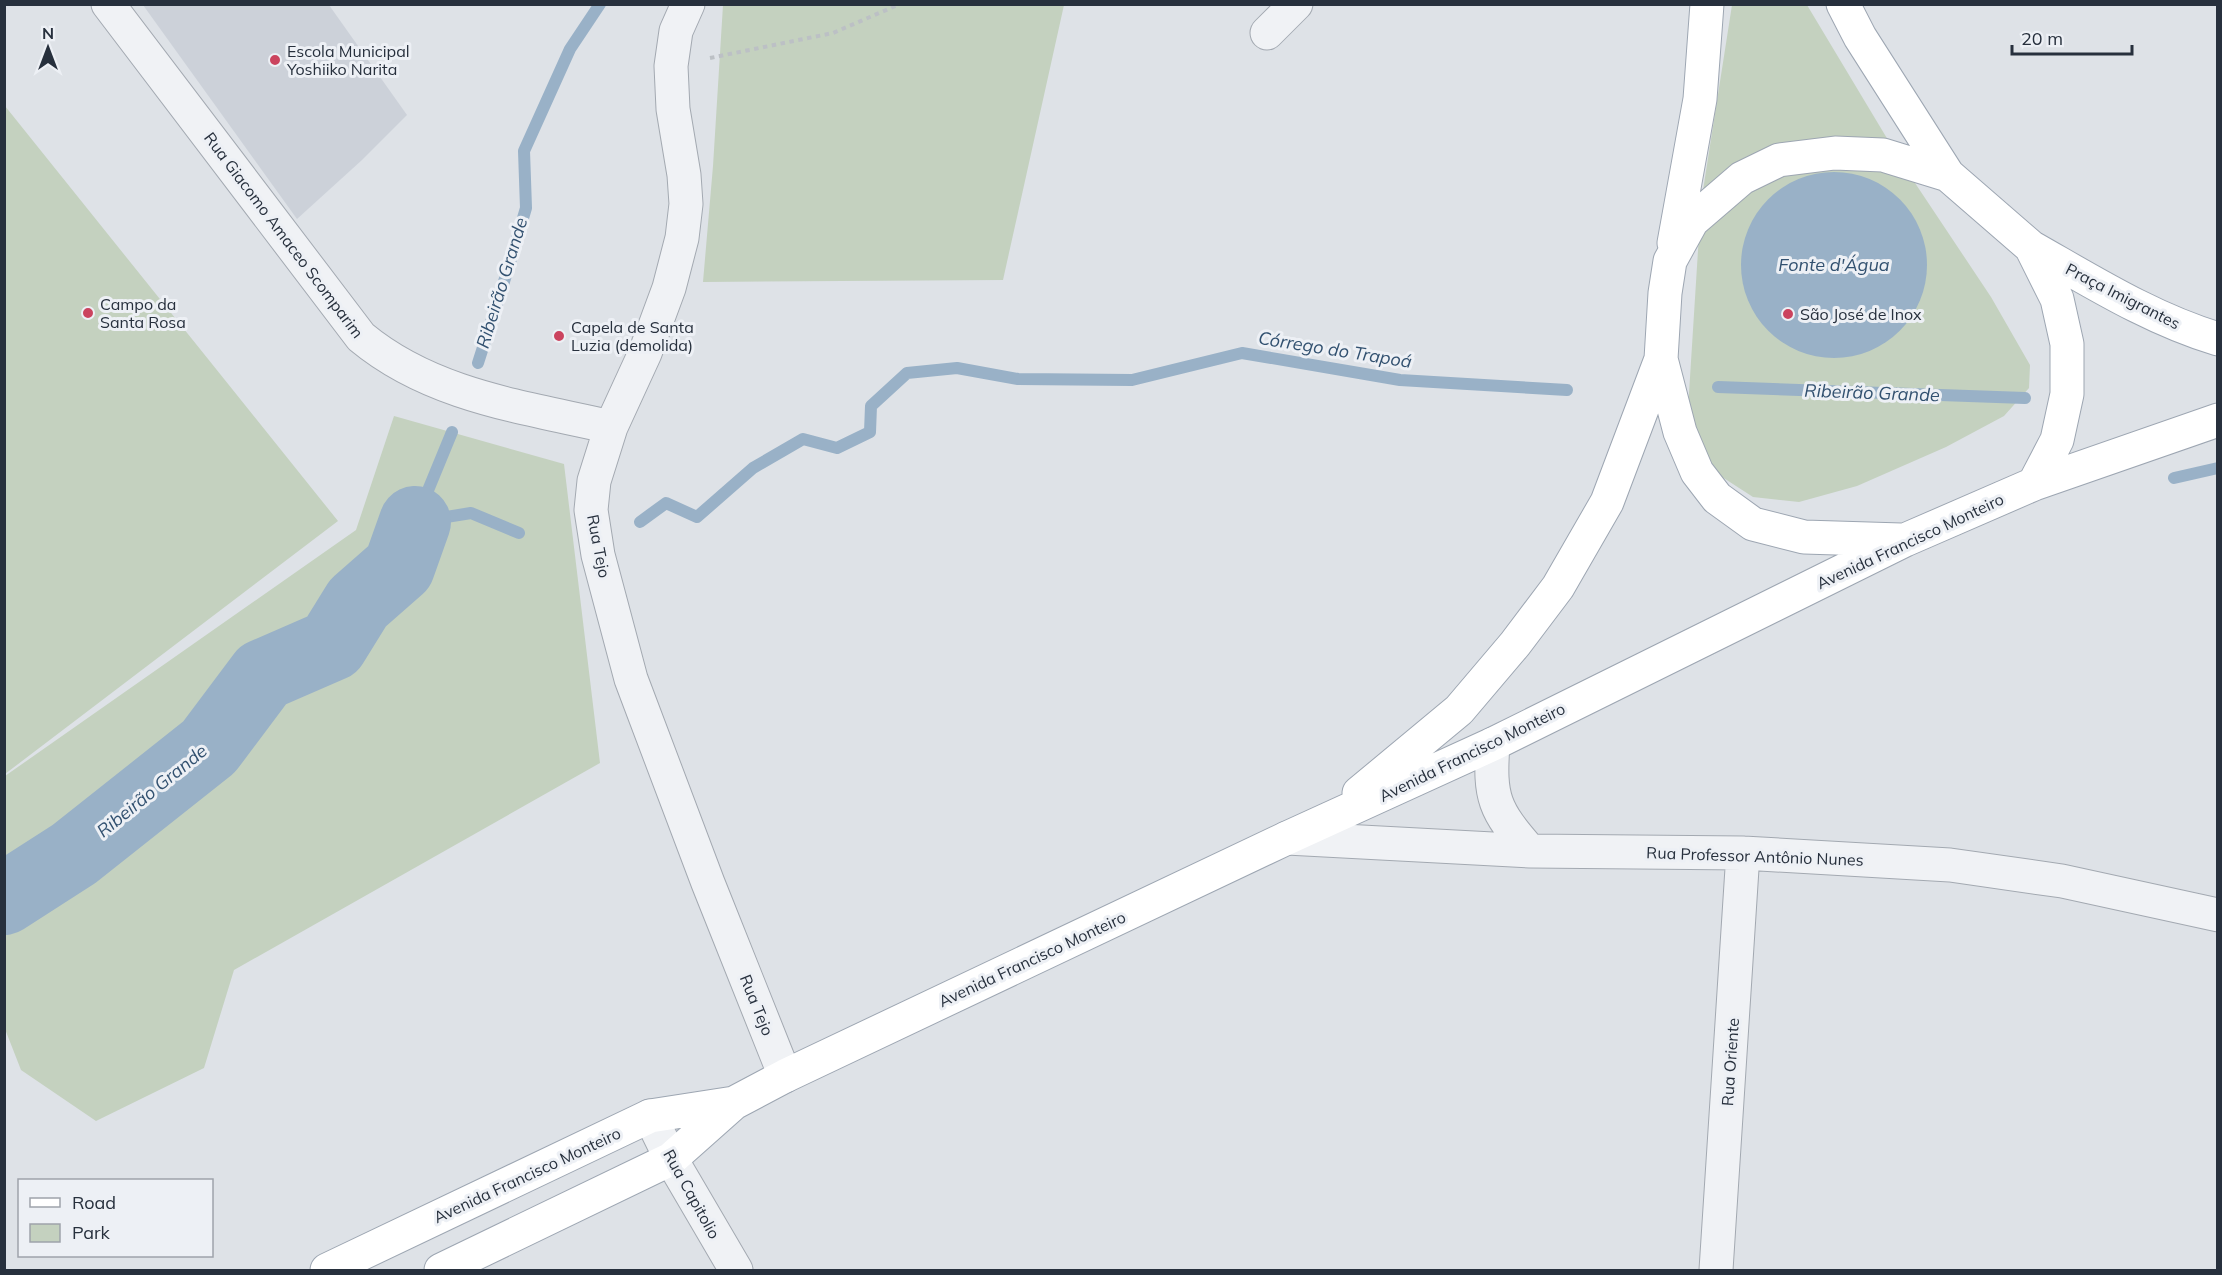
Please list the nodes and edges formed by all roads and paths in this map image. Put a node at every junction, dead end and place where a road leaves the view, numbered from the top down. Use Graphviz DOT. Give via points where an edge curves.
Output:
graph roads {
  1 [pos="108,4"];
  2 [pos="688,4"];
  3 [pos="900,4"];
  4 [pos="1296,4"];
  5 [pos="1707,4"];
  6 [pos="1843,4"];
  7 [pos="1267,33"];
  8 [pos="671,66"];
  9 [pos="1948,175"];
  10 [pos="2031,247"];
  11 [pos="1670,261"];
  12 [pos="2217,339"];
  13 [pos="1661,359"];
  14 [pos="2217,420"];
  15 [pos="611,427"];
  16 [pos="2034,484"];
  17 [pos="1905,540"];
  18 [pos="1493,744"];
  19 [pos="1323,823"];
  20 [pos="1287,838"];
  21 [pos="1530,851"];
  22 [pos="1743,853"];
  23 [pos="2217,915"];
  24 [pos="785,1076"];
  25 [pos="734,1102"];
  26 [pos="651,1116"];
  27 [pos="671,1159"];
  28 [pos="327,1270"];
  29 [pos="441,1270"];
  30 [pos="736,1270"];
  31 [pos="1716,1270"];
  1 -- 15 [label="street, Rua Giacomo Amaceo Scomparim" via="361,337 383,356 451,388"];
  2 -- 8 [label="street, Rua Tejo" via="676,30"];
  3 -- 8 [label="path" via="833,33"];
  4 -- 7 [label="street"];
  5 -- 11 [label="main road" via="1700,99"];
  6 -- 9 [label="main road"];
  8 -- 15 [label="street, Rua Tejo" via="686,204 682,238 645,353"];
  9 -- 10 [label="main road"];
  9 -- 11 [label="main road" via="1883,155 1835,153 1779,160 1742,178 1692,221"];
  10 -- 12 [label="main road, Praça Imigrantes" via="2112,293"];
  10 -- 16 [label="main road" via="2057,298 2067,344 2067,394 2057,440"];
  11 -- 13 [label="main road"];
  13 -- 17 [label="main road" via="1680,432 1697,472 1717,498 1753,524 1804,537"];
  13 -- 19 [label="main road" via="1607,502 1558,587 1459,710"];
  14 -- 16 [label="main road, Avenida Francisco Monteiro"];
  15 -- 24 [label="street, Rua Tejo" via="594,481 591,510 601,566 631,680"];
  16 -- 17 [label="main road, Avenida Francisco Monteiro"];
  17 -- 18 [label="main road, Avenida Francisco Monteiro"];
  18 -- 19 [label="main road, Avenida Francisco Monteiro"];
  18 -- 21 [label="street" via="1491,774 1496,804 1508,826"];
  19 -- 20 [label="main road, Avenida Francisco Monteiro"];
  20 -- 21 [label="street, Rua Professor Antônio Nunes"];
  20 -- 24 [label="main road, Avenida Francisco Monteiro"];
  21 -- 22 [label="street, Rua Professor Antônio Nunes"];
  22 -- 23 [label="street, Rua Professor Antônio Nunes" via="1950,865 2062,881"];
  22 -- 31 [label="street, Rua Oriente"];
  24 -- 25 [label="main road, Avenida Francisco Monteiro"];
  25 -- 26 [label="main road, Avenida Francisco Monteiro"];
  25 -- 27 [label="main road, Avenida Francisco Monteiro"];
  26 -- 27 [label="street, Rua Capitolio"];
  26 -- 28 [label="main road, Avenida Francisco Monteiro"];
  27 -- 29 [label="main road, Avenida Francisco Monteiro"];
  27 -- 30 [label="street, Rua Capitolio"];
}
